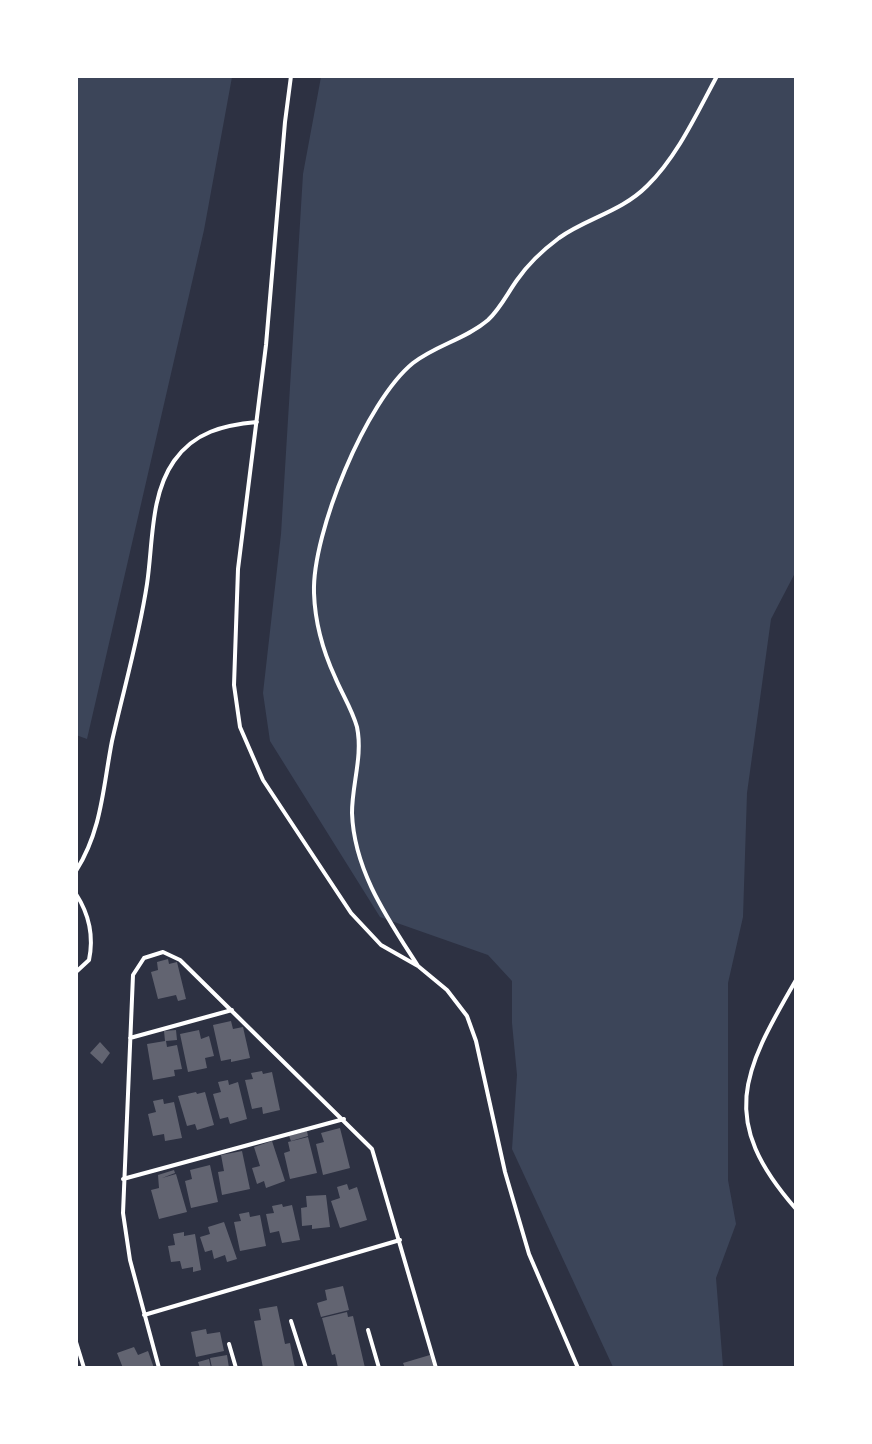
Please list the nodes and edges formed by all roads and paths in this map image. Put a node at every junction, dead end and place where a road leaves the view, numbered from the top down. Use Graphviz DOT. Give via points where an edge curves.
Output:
graph roads {
  1 [pos="291,76"];
  2 [pos="717,76"];
  3 [pos="257,422"];
  4 [pos="76,872"];
  5 [pos="76,894"];
  6 [pos="418,966"];
  7 [pos="76,972"];
  8 [pos="795,980"];
  9 [pos="232,1010"];
  10 [pos="130,1038"];
  11 [pos="344,1119"];
  12 [pos="123,1179"];
  13 [pos="795,1209"];
  14 [pos="400,1240"];
  15 [pos="144,1315"];
  16 [pos="291,1321"];
  17 [pos="368,1330"];
  18 [pos="76,1342"];
  19 [pos="229,1344"];
  20 [pos="84,1368"];
  21 [pos="159,1368"];
  22 [pos="236,1368"];
  23 [pos="306,1368"];
  24 [pos="379,1368"];
  25 [pos="435,1368"];
  26 [pos="578,1368"];
  1 -- 3 [label="lane"];
  2 -- 6 [label="lane" via="668,161 649,185 616,210 575,228 549,246 523,272 490,318 470,333 426,354 395,381 375,408 329,512 315,572 315,609 322,645 357,730 359,751 352,811 357,850 370,887"];
  3 -- 4 [label="lane" via="217,428 199,437 182,451 162,482 145,597 112,743 102,808 93,841"];
  3 -- 6 [label="lane" via="235,605 234,685 240,727 263,780 351,913 381,945"];
  5 -- 7 [label="lane" via="87,916 91,937 89,960"];
  6 -- 26 [label="lane" via="455,998 472,1028 500,1153 529,1254"];
  8 -- 13 [label="lane" via="758,1049 749,1077 746,1106 756,1156"];
  9 -- 10 [label="lane"];
  9 -- 10 [label="lane" via="180,960 156,953 139,963 133,975"];
  9 -- 11 [label="lane"];
  10 -- 12 [label="lane"];
  11 -- 12 [label="lane"];
  11 -- 14 [label="lane" via="376,1157"];
  12 -- 15 [label="lane" via="126,1245"];
  14 -- 15 [label="lane"];
  14 -- 25 [label="lane"];
  15 -- 21 [label="lane"];
  16 -- 23 [label="lane"];
  17 -- 24 [label="lane"];
  18 -- 20 [label="lane"];
  19 -- 22 [label="lane"];
}
